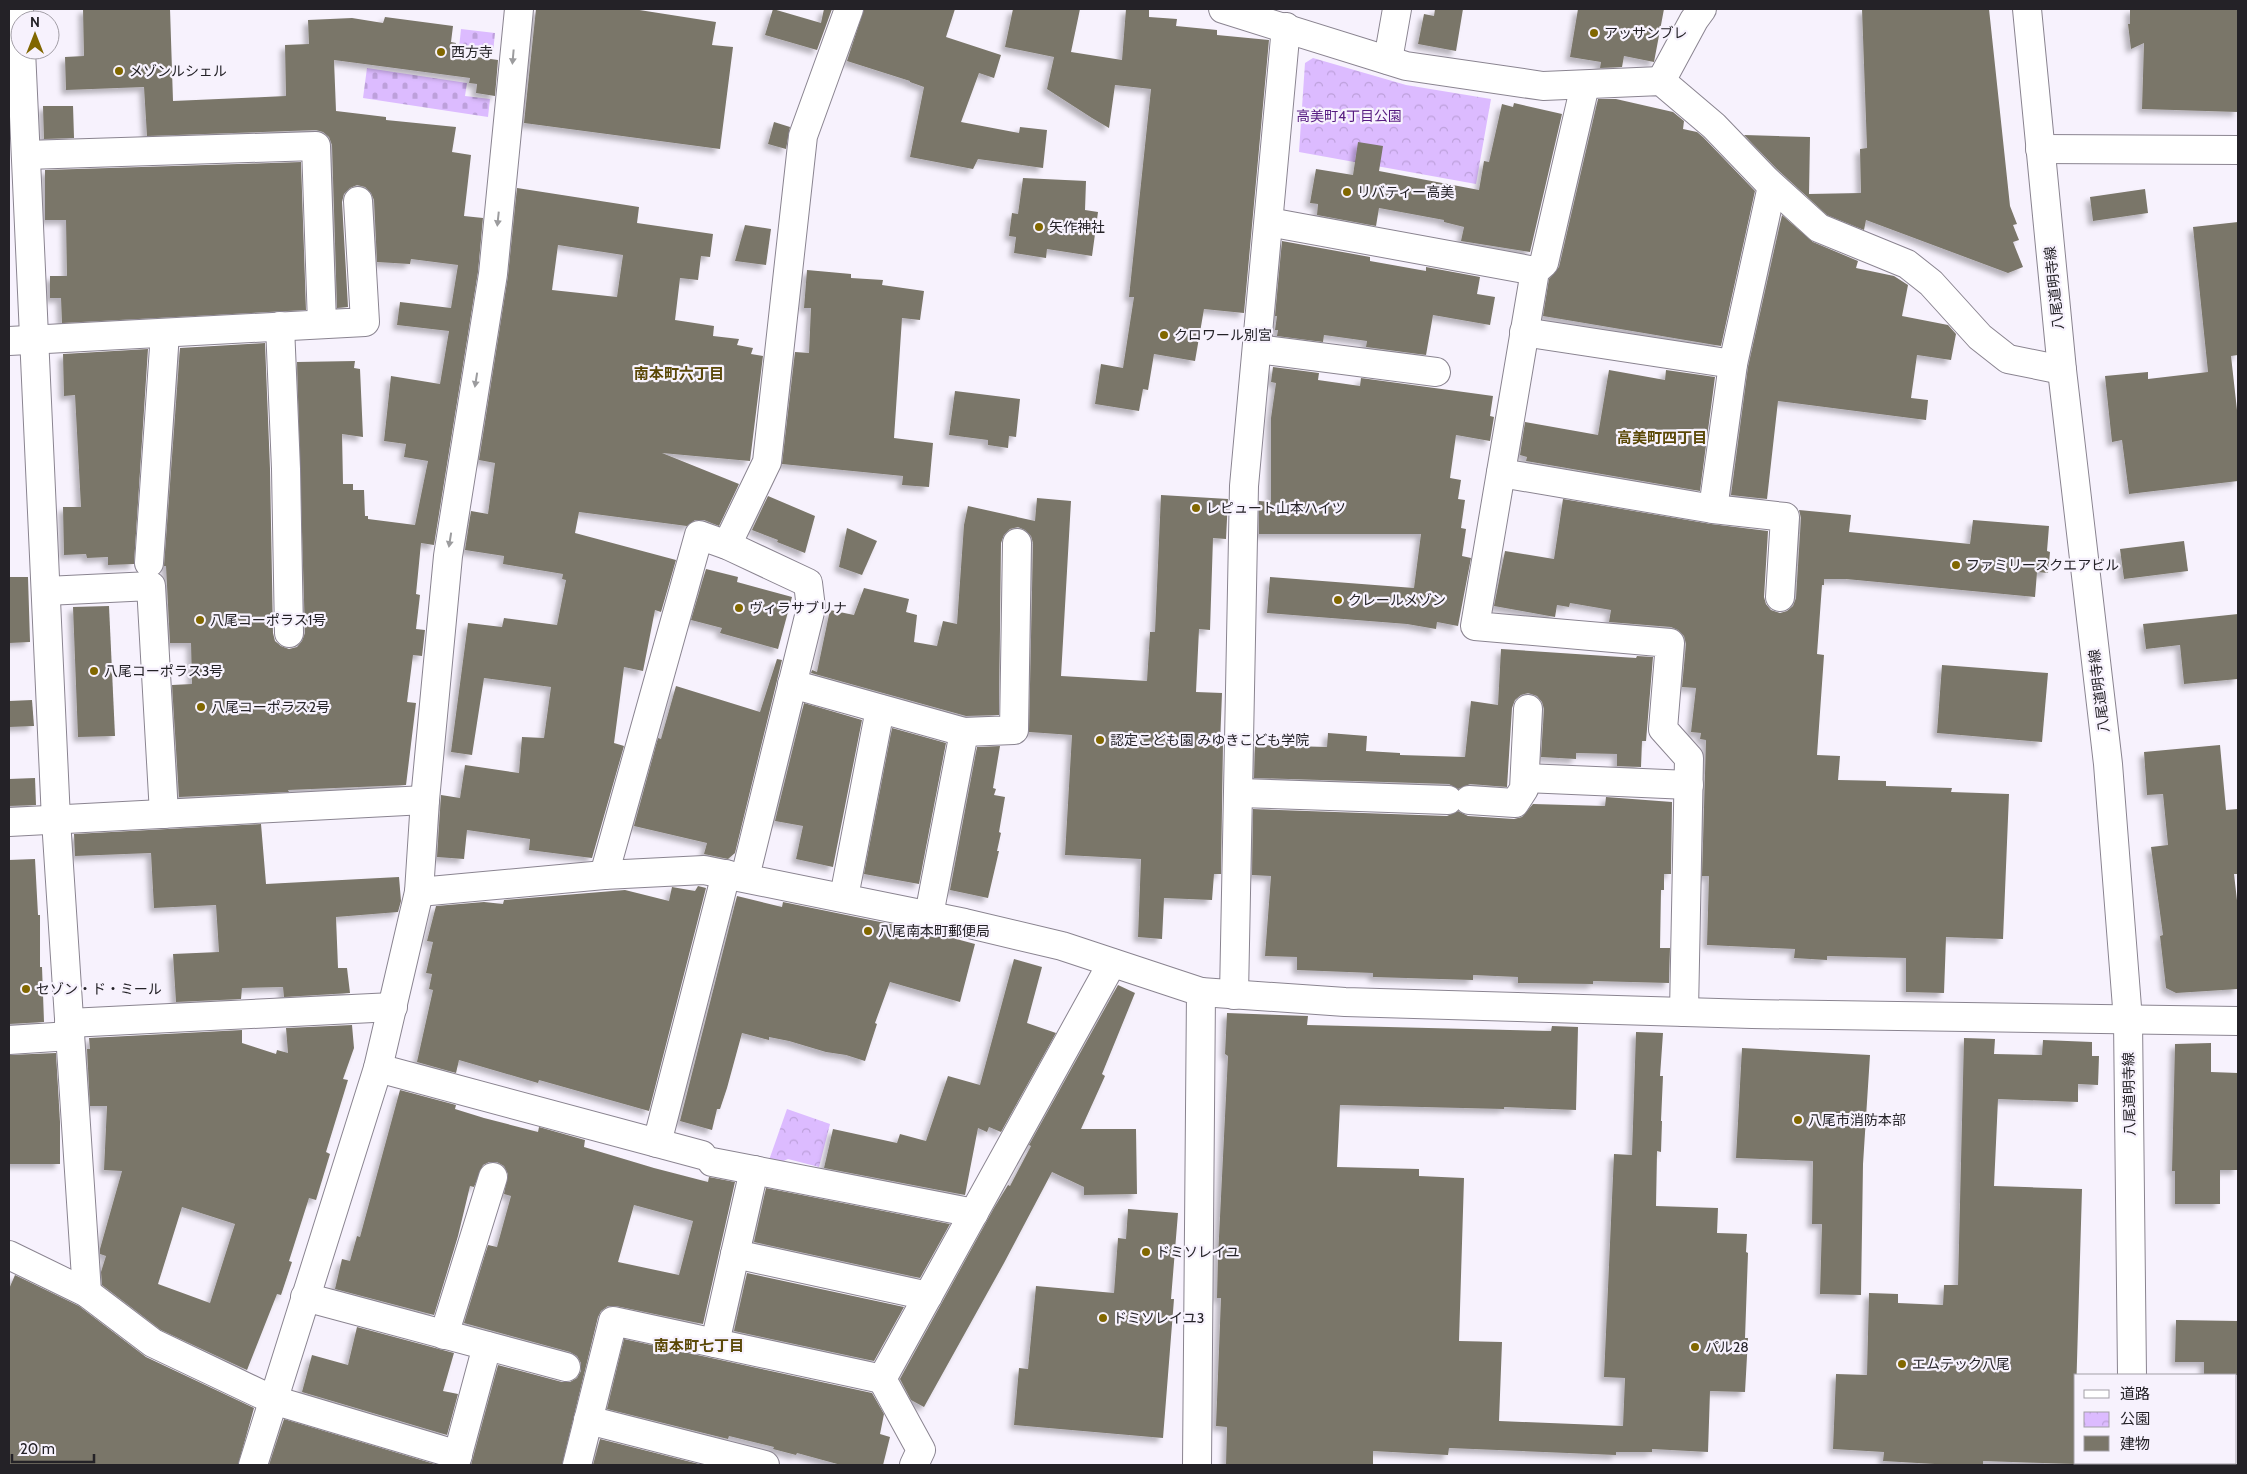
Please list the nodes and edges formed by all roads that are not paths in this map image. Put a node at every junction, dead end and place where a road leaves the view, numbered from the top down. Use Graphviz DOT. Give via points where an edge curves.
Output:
graph roads {
  1 [pos="519,9"];
  2 [pos="849,9"];
  3 [pos="1224,9"];
  4 [pos="1397,9"];
  5 [pos="1702,9"];
  6 [pos="2027,9"];
  7 [pos="1286,27"];
  8 [pos="21,60"];
  9 [pos="1388,60"];
  10 [pos="1661,81"];
  11 [pos="1585,84"];
  12 [pos="2040,149"];
  13 [pos="2238,150"];
  14 [pos="26,155"];
  15 [pos="1772,186"];
  16 [pos="358,201"];
  17 [pos="1269,222"];
  18 [pos="1534,271"];
  19 [pos="322,324"];
  20 [pos="280,326"];
  21 [pos="1524,332"];
  22 [pos="165,333"];
  23 [pos="36,340"];
  24 [pos="9,341"];
  25 [pos="1257,349"];
  26 [pos="1733,364"];
  27 [pos="2062,370"];
  28 [pos="1436,372"];
  29 [pos="1501,473"];
  30 [pos="1713,509"];
  31 [pos="1017,544"];
  32 [pos="727,545"];
  33 [pos="148,563"];
  34 [pos="46,591"];
  35 [pos="1780,597"];
  36 [pos="288,633"];
  37 [pos="792,684"];
  38 [pos="880,709"];
  39 [pos="1528,709"];
  40 [pos="964,732"];
  41 [pos="1525,778"];
  42 [pos="1689,785"];
  43 [pos="1239,793"];
  44 [pos="425,800"];
  45 [pos="164,814"];
  46 [pos="56,820"];
  47 [pos="9,822"];
  48 [pos="604,875"];
  49 [pos="736,875"];
  50 [pos="420,892"];
  51 [pos="844,897"];
  52 [pos="929,915"];
  53 [pos="1112,963"];
  54 [pos="1201,992"];
  55 [pos="1234,995"];
  56 [pos="392,1006"];
  57 [pos="1684,1012"];
  58 [pos="2128,1020"];
  59 [pos="2238,1021"];
  60 [pos="70,1030"];
  61 [pos="9,1040"];
  62 [pos="378,1068"];
  63 [pos="657,1143"];
  64 [pos="754,1170"];
  65 [pos="493,1177"];
  66 [pos="974,1213"];
  67 [pos="735,1254"];
  68 [pos="9,1255"];
  69 [pos="87,1293"];
  70 [pos="928,1296"];
  71 [pos="305,1297"];
  72 [pos="444,1335"];
  73 [pos="715,1343"];
  74 [pos="487,1346"];
  75 [pos="566,1367"];
  76 [pos="2132,1374"];
  77 [pos="882,1379"];
  78 [pos="273,1400"];
  79 [pos="588,1420"];
  80 [pos="457,1460"];
  81 [pos="748,1463"];
  82 [pos="253,1465"];
  83 [pos="577,1465"];
  84 [pos="914,1465"];
  85 [pos="1197,1465"];
  1 -- 44 [label="street, one-way" via="493,274 448,556"];
  2 -- 32 [label="street" via="803,136 767,462"];
  3 -- 7 [label="street"];
  4 -- 9 [label="street"];
  5 -- 10 [label="street"];
  6 -- 12 [label="street, 八尾道明寺線"];
  7 -- 9 [label="street"];
  7 -- 17 [label="street"];
  8 -- 14 [label="street"];
  9 -- 11 [label="street" via="1406,66 1543,86"];
  10 -- 11 [label="street"];
  10 -- 15 [label="street" via="1714,126"];
  11 -- 18 [label="street" via="1544,263"];
  12 -- 13 [label="street"];
  12 -- 27 [label="street, 八尾道明寺線"];
  14 -- 19 [label="street" via="316,146"];
  14 -- 23 [label="street"];
  15 -- 26 [label="street"];
  15 -- 27 [label="street" via="1819,228 1907,264 1931,283 1980,337 2008,359"];
  16 -- 19 [label="street" via="365,322"];
  17 -- 18 [label="street"];
  17 -- 25 [label="street"];
  18 -- 21 [label="street"];
  19 -- 20 [label="street"];
  20 -- 22 [label="street"];
  20 -- 36 [label="street"];
  21 -- 26 [label="street"];
  21 -- 29 [label="street"];
  22 -- 23 [label="street"];
  22 -- 33 [label="street"];
  23 -- 24 [label="street"];
  23 -- 34 [label="street"];
  25 -- 28 [label="street"];
  25 -- 43 [label="street" via="1244,486"];
  26 -- 30 [label="street"];
  27 -- 58 [label="street, 八尾道明寺線" via="2108,764"];
  29 -- 30 [label="street"];
  29 -- 42 [label="street" via="1475,626 1670,643 1663,729 1689,758"];
  30 -- 35 [label="street" via="1785,517"];
  31 -- 40 [label="street" via="1014,730"];
  32 -- 37 [label="street" via="808,583 811,608"];
  32 -- 48 [label="street" via="699,535"];
  34 -- 45 [label="street" via="151,586"];
  34 -- 46 [label="street"];
  37 -- 38 [label="street"];
  37 -- 49 [label="street"];
  38 -- 40 [label="street"];
  38 -- 51 [label="street"];
  39 -- 41 [label="street"];
  40 -- 52 [label="street"];
  41 -- 42 [label="street"];
  41 -- 43 [label="street" via="1524,790 1515,803"];
  42 -- 57 [label="street"];
  43 -- 55 [label="street"];
  44 -- 45 [label="street"];
  44 -- 50 [label="street"];
  45 -- 46 [label="street"];
  46 -- 47 [label="street"];
  46 -- 60 [label="street"];
  48 -- 49 [label="street" via="704,870"];
  48 -- 50 [label="street"];
  49 -- 51 [label="street"];
  49 -- 63 [label="street"];
  50 -- 56 [label="street"];
  51 -- 52 [label="street"];
  52 -- 53 [label="street" via="1062,946"];
  53 -- 54 [label="street"];
  53 -- 66 [label="street"];
  54 -- 55 [label="street"];
  54 -- 85 [label="street"];
  55 -- 57 [label="street" via="1345,1002"];
  56 -- 60 [label="street"];
  56 -- 62 [label="street"];
  57 -- 58 [label="street"];
  58 -- 59 [label="street"];
  58 -- 76 [label="street, 八尾道明寺線"];
  60 -- 61 [label="street"];
  60 -- 69 [label="street"];
  62 -- 63 [label="street"];
  62 -- 71 [label="street"];
  63 -- 64 [label="street"];
  64 -- 66 [label="street"];
  64 -- 67 [label="street"];
  65 -- 72 [label="street"];
  66 -- 70 [label="street"];
  67 -- 70 [label="street"];
  67 -- 73 [label="street"];
  68 -- 69 [label="street"];
  69 -- 78 [label="street" via="153,1343"];
  70 -- 77 [label="street"];
  71 -- 72 [label="street"];
  71 -- 78 [label="street"];
  72 -- 74 [label="street"];
  73 -- 77 [label="street"];
  73 -- 79 [label="street" via="613,1321"];
  74 -- 75 [label="street"];
  74 -- 80 [label="street"];
  77 -- 84 [label="street" via="921,1450"];
  78 -- 80 [label="street"];
  78 -- 82 [label="street"];
  79 -- 81 [label="street"];
  79 -- 83 [label="street"];
}
